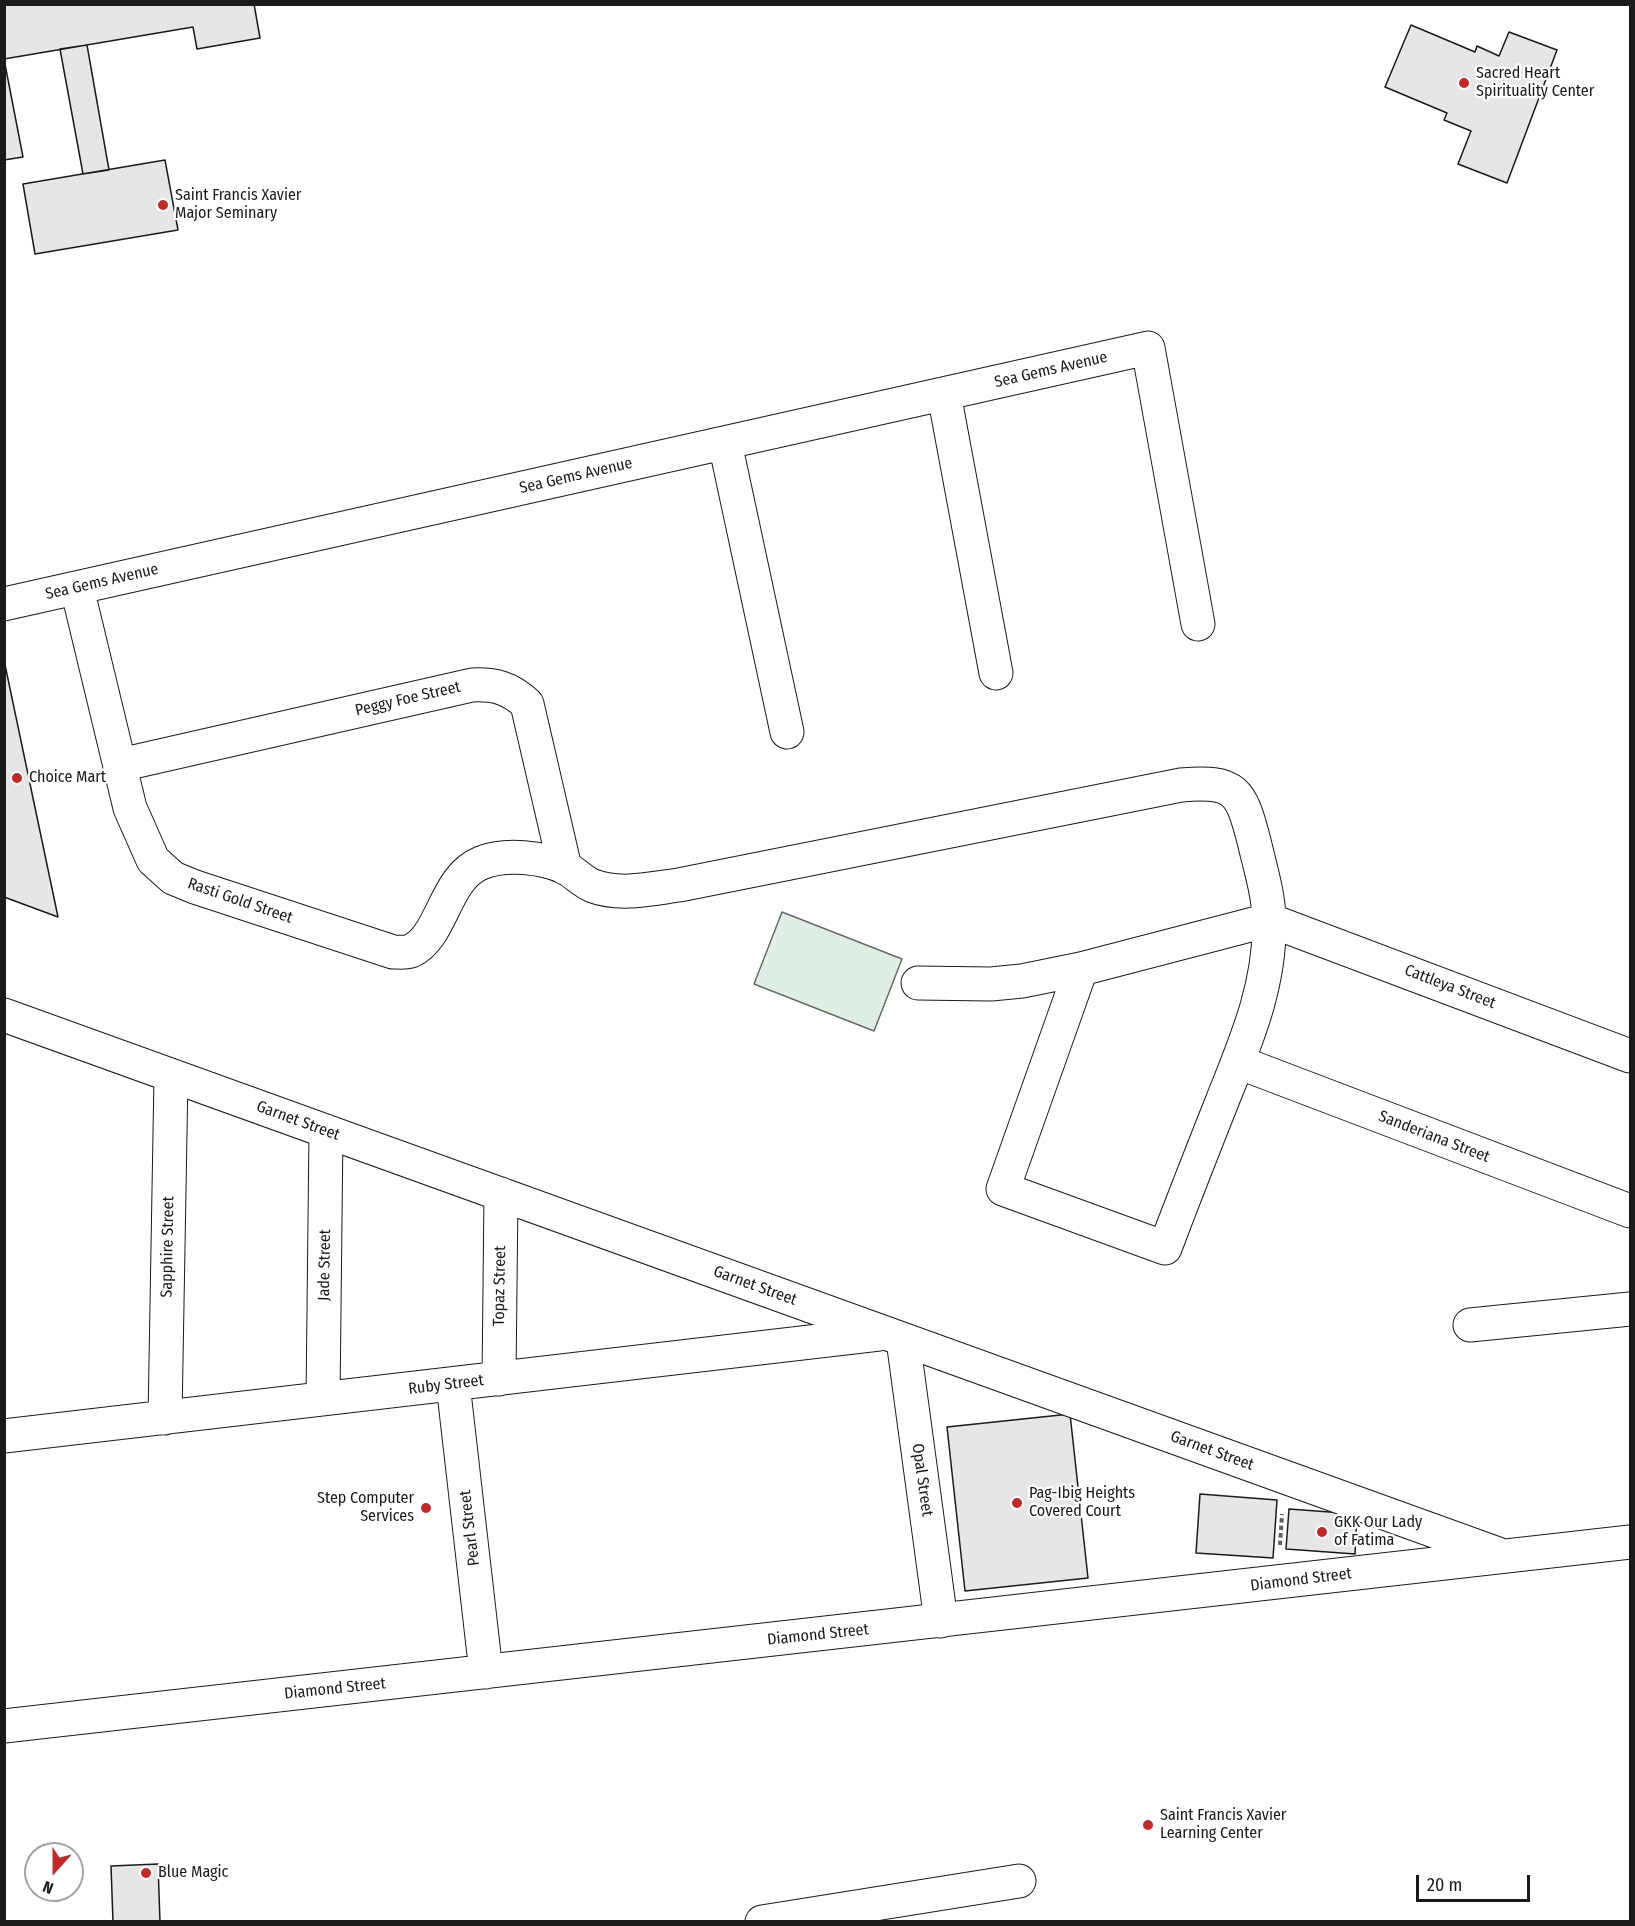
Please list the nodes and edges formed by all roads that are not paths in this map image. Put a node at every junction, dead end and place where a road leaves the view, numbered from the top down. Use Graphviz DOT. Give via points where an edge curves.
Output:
graph roads {
  1 [pos="944,394"];
  2 [pos="725,443"];
  3 [pos="77,588"];
  4 [pos="4,604"];
  5 [pos="1198,624"];
  6 [pos="996,673"];
  7 [pos="787,732"];
  8 [pos="120,765"];
  9 [pos="565,868"];
  10 [pos="1269,920"];
  11 [pos="1081,969"];
  12 [pos="918,983"];
  13 [pos="4,1015"];
  14 [pos="1630,1056"];
  15 [pos="1238,1062"];
  16 [pos="171,1076"];
  17 [pos="326,1131"];
  18 [pos="501,1194"];
  19 [pos="1630,1211"];
  20 [pos="1630,1309"];
  21 [pos="1470,1324"];
  22 [pos="895,1337"];
  23 [pos="499,1379"];
  24 [pos="453,1384"];
  25 [pos="323,1400"];
  26 [pos="165,1418"];
  27 [pos="4,1436"];
  28 [pos="1630,1542"];
  29 [pos="1505,1557"];
  30 [pos="941,1621"];
  31 [pos="486,1672"];
  32 [pos="4,1726"];
  33 [pos="1018,1881"];
  34 [pos="762,1922"];
  1 -- 2 [label="street, Sea Gems Avenue"];
  1 -- 5 [label="street, Sea Gems Avenue" via="1148,348"];
  1 -- 6 [label="street"];
  2 -- 3 [label="street, Sea Gems Avenue"];
  2 -- 7 [label="street"];
  3 -- 4 [label="street, Sea Gems Avenue"];
  3 -- 8 [label="street, Rasti Gold Street"];
  8 -- 9 [label="street, Rasti Gold Street" via="130,808 143,840 153,860 173,878 393,952 410,952 427,938 459,881 480,863 513,857"];
  8 -- 9 [label="street, Peggy Foe Street" via="472,685 491,684 513,691 527,704"];
  9 -- 10 [label="street, Rasti Gold Street" via="591,885 618,891 650,889 1181,785 1208,783 1228,787 1241,800 1260,866"];
  10 -- 11 [label="street"];
  10 -- 14 [label="street, Cattleya Street"];
  10 -- 15 [label="street, Rasti Gold Street" via="1267,964 1259,1002"];
  11 -- 12 [label="street" via="991,984"];
  11 -- 15 [label="street, Rasti Gold Street" via="1003,1189 1165,1248"];
  13 -- 16 [label="street, Garnet Street"];
  15 -- 19 [label="street, Sanderiana Street"];
  16 -- 17 [label="street, Garnet Street"];
  16 -- 26 [label="street, Sapphire Street"];
  17 -- 18 [label="street, Garnet Street"];
  17 -- 25 [label="street, Jade Street"];
  18 -- 22 [label="street, Garnet Street"];
  18 -- 23 [label="street, Topaz Street"];
  20 -- 21 [label="street"];
  22 -- 23 [label="street, Ruby Street"];
  22 -- 29 [label="street, Garnet Street"];
  22 -- 30 [label="street, Opal Street"];
  23 -- 24 [label="street, Ruby Street"];
  24 -- 25 [label="street, Ruby Street"];
  24 -- 31 [label="street, Pearl Street"];
  25 -- 26 [label="street, Ruby Street"];
  26 -- 27 [label="street, Ruby Street"];
  28 -- 29 [label="street, Diamond Street"];
  29 -- 30 [label="street, Diamond Street"];
  30 -- 31 [label="street, Diamond Street"];
  31 -- 32 [label="street, Diamond Street"];
  33 -- 34 [label="street"];
}
